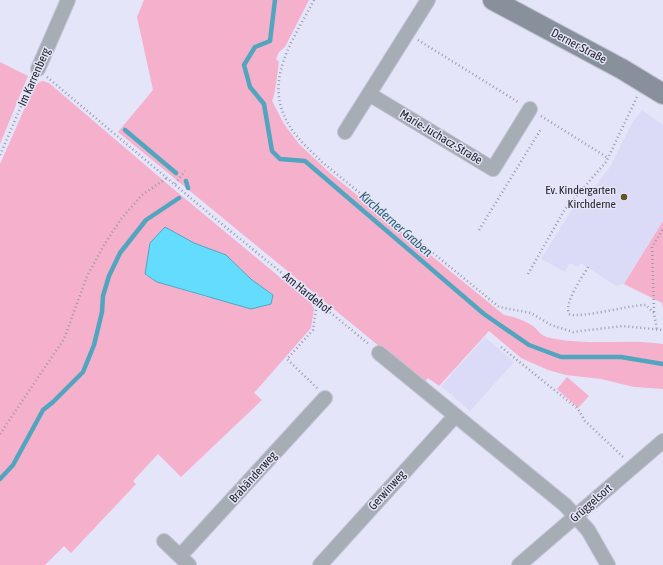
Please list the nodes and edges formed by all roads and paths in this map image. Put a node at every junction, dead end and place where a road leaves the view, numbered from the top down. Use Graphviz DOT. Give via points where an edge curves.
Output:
graph roads {
  1 [pos="68,0"];
  2 [pos="314,0"];
  3 [pos="428,0"];
  4 [pos="493,0"];
  5 [pos="407,34"];
  6 [pos="38,68"];
  7 [pos="645,82"];
  8 [pos="369,94"];
  9 [pos="663,94"];
  10 [pos="530,109"];
  11 [pos="541,129"];
  12 [pos="346,132"];
  13 [pos="0,155"];
  14 [pos="608,158"];
  15 [pos="184,172"];
  16 [pos="167,178"];
  17 [pos="175,184"];
  18 [pos="663,229"];
  19 [pos="479,230"];
  20 [pos="588,267"];
  21 [pos="528,274"];
  22 [pos="318,302"];
  23 [pos="654,312"];
  24 [pos="657,330"];
  25 [pos="663,330"];
  26 [pos="501,347"];
  27 [pos="379,353"];
  28 [pos="325,398"];
  29 [pos="455,416"];
  30 [pos="0,434"];
  31 [pos="663,441"];
  32 [pos="633,467"];
  33 [pos="576,517"];
  34 [pos="164,541"];
  35 [pos="185,560"];
  36 [pos="320,565"];
  37 [pos="519,565"];
  38 [pos="608,565"];
  1 -- 6 [label="street, Im Karrenberg"];
  2 -- 24 [label="path" via="287,53 279,74 278,90 281,108 290,126 322,162 499,306 531,313 551,325 573,332 623,326"];
  3 -- 5 [label="street"];
  4 -- 7 [label="main road, Derner Straße"];
  5 -- 8 [label="street"];
  5 -- 10 [label="path"];
  6 -- 13 [label="path, Im Karrenberg"];
  6 -- 16 [label="path, Am Hardehof"];
  7 -- 9 [label="main road, Derner Straße"];
  7 -- 14 [label="path"];
  8 -- 10 [label="street, Marie-Juchacz-Straße" via="493,169"];
  8 -- 12 [label="street"];
  10 -- 14 [label="path"];
  11 -- 19 [label="path"];
  14 -- 21 [label="path" via="565,209"];
  15 -- 17 [label="path"];
  16 -- 17 [label="path, Am Hardehof"];
  16 -- 30 [label="path" via="142,195 104,245 87,276 64,339"];
  17 -- 22 [label="path, Am Hardehof"];
  18 -- 23 [label="path" via="652,247"];
  20 -- 23 [label="path" via="571,297 569,314 578,315 632,305 646,305"];
  22 -- 27 [label="path, Am Hardehof"];
  22 -- 28 [label="path" via="313,330 287,359"];
  23 -- 24 [label="path"];
  24 -- 25 [label="path"];
  26 -- 32 [label="path" via="567,399 578,409 584,422"];
  27 -- 29 [label="street"];
  28 -- 35 [label="street, Brabänderweg"];
  29 -- 33 [label="street" via="565,505"];
  29 -- 36 [label="street, Gerwinweg"];
  31 -- 32 [label="street, Grüggelsort"];
  32 -- 33 [label="street, Grüggelsort"];
  33 -- 37 [label="street, Grüggelsort"];
  33 -- 38 [label="street" via="598,545"];
  34 -- 35 [label="street, Brabänderweg"];
}
